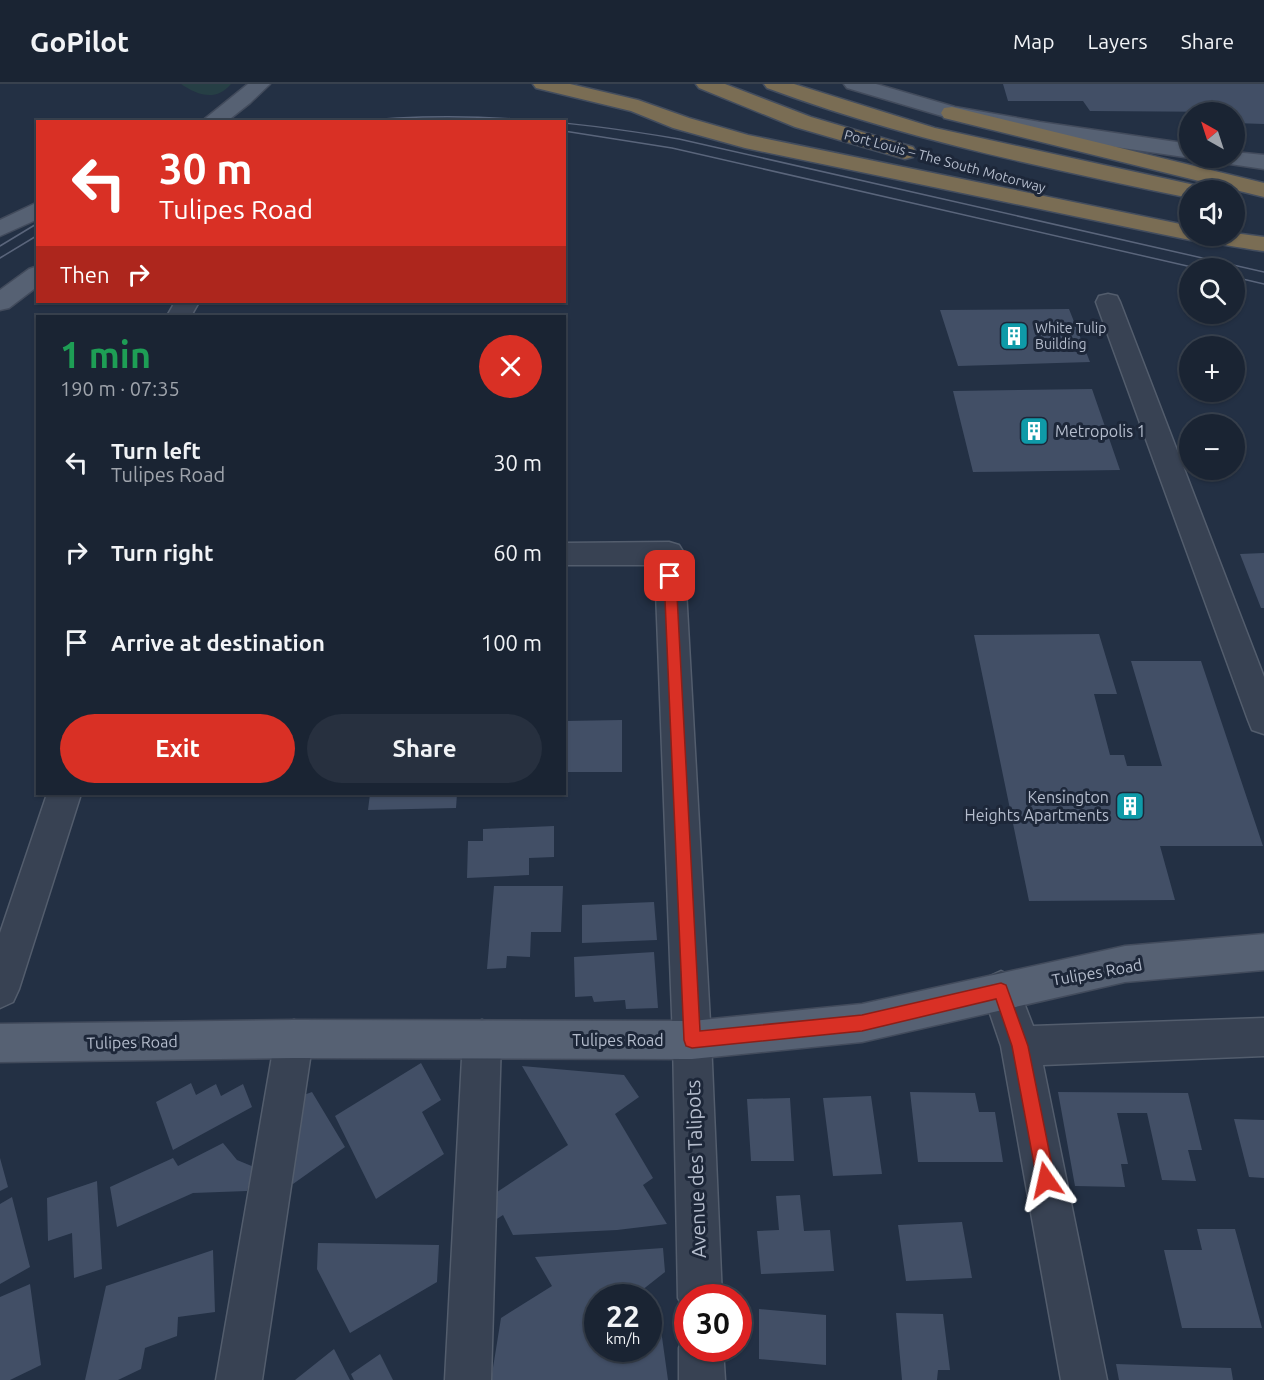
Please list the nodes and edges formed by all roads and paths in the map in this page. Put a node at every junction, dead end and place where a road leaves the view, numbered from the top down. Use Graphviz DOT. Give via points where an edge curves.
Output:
graph roads {
  1 [pos="280,84"];
  2 [pos="543,84"];
  3 [pos="603,84"];
  4 [pos="706,84"];
  5 [pos="774,84"];
  6 [pos="854,84"];
  7 [pos="252,93"];
  8 [pos="638,106"];
  9 [pos="952,113"];
  10 [pos="213,120"];
  11 [pos="235,120"];
  12 [pos="1179,150"];
  13 [pos="1245,160"];
  14 [pos="1264,162"];
  15 [pos="1179,189"];
  16 [pos="1264,190"];
  17 [pos="1245,202"];
  18 [pos="1264,206"];
  19 [pos="36,210"];
  20 [pos="1179,219"];
  21 [pos="0,229"];
  22 [pos="1179,231"];
  23 [pos="1245,237"];
  24 [pos="1245,241"];
  25 [pos="1264,243"];
  26 [pos="36,275"];
  27 [pos="0,302"];
  28 [pos="1108,302"];
  29 [pos="566,554"];
  30 [pos="1264,720"];
  31 [pos="64,795"];
  32 [pos="1264,952"];
  33 [pos="0,989"];
  34 [pos="1001,990"];
  35 [pos="1264,1037"];
  36 [pos="294,1039"];
  37 [pos="482,1039"];
  38 [pos="692,1040"];
  39 [pos="0,1043"];
  40 [pos="1020,1046"];
  41 [pos="700,1284"];
  42 [pos="701,1362"];
  43 [pos="239,1380"];
  44 [pos="468,1380"];
  45 [pos="702,1380"];
  46 [pos="1084,1380"];
  1 -- 7 [label="main road"];
  2 -- 8 [label="highway"];
  3 -- 8 [label="highway"];
  4 -- 20 [label="highway, Port Louis – The South Motorway" via="869,143"];
  5 -- 15 [label="highway, Port Louis – The South Motorway" via="844,109 948,138"];
  6 -- 9 [label="main road"];
  7 -- 10 [label="main road"];
  7 -- 11 [label="main road"];
  8 -- 22 [label="highway" via="745,141"];
  9 -- 12 [label="main road"];
  9 -- 16 [label="highway"];
  13 -- 14 [label="main road"];
  17 -- 18 [label="highway"];
  19 -- 21 [label="main road"];
  23 -- 25 [label="highway"];
  24 -- 25 [label="highway"];
  26 -- 27 [label="main road"];
  28 -- 30 [label="street"];
  29 -- 38 [label="street, Avenue des Talipots" via="669,553"];
  31 -- 33 [label="street"];
  32 -- 34 [label="main road, Tulipes Road" via="1125,964"];
  34 -- 38 [label="main road, Tulipes Road" via="862,1023"];
  34 -- 40 [label="street"];
  35 -- 40 [label="street"];
  36 -- 37 [label="main road, Tulipes Road"];
  36 -- 39 [label="main road, Tulipes Road"];
  36 -- 43 [label="street"];
  37 -- 38 [label="main road, Tulipes Road"];
  37 -- 44 [label="street"];
  38 -- 41 [label="street, Avenue des Talipots"];
  40 -- 46 [label="street"];
  42 -- 45 [label="street"];
}
